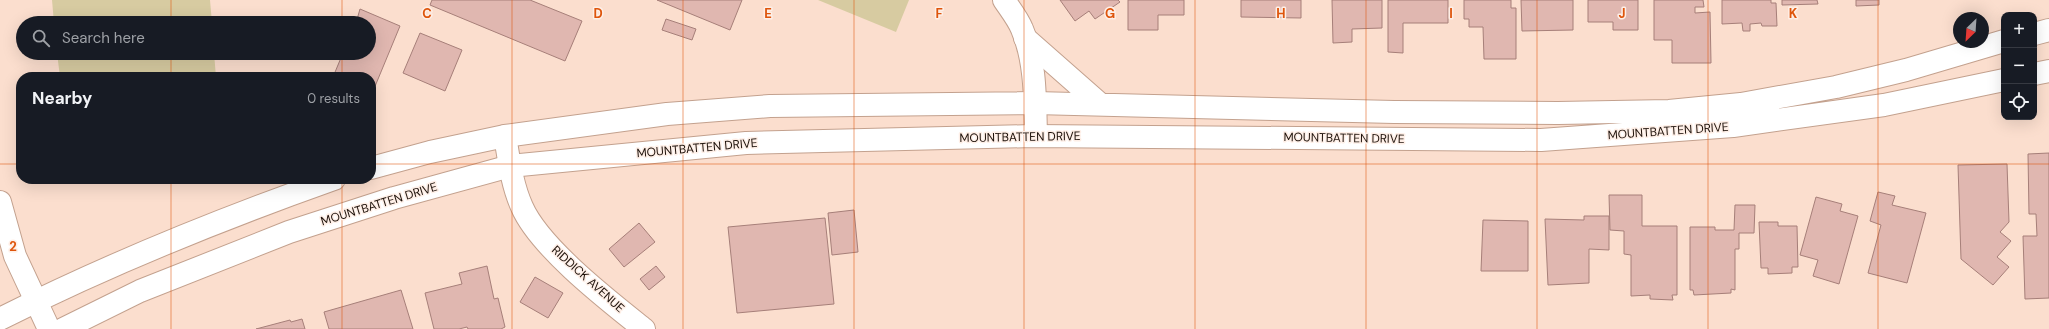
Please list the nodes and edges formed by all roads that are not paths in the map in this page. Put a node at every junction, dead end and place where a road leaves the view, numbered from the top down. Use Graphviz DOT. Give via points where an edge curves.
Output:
graph roads {
  1 [pos="1004,0"];
  2 [pos="2049,30"];
  3 [pos="2037,33"];
  4 [pos="1025,38"];
  5 [pos="2001,42"];
  6 [pos="2049,71"];
  7 [pos="2037,73"];
  8 [pos="2001,81"];
  9 [pos="1035,103"];
  10 [pos="1100,104"];
  11 [pos="505,136"];
  12 [pos="1036,136"];
  13 [pos="510,166"];
  14 [pos="376,167"];
  15 [pos="320,184"];
  16 [pos="0,202"];
  17 [pos="36,301"];
  18 [pos="0,319"];
  19 [pos="50,329"];
  20 [pos="63,329"];
  21 [pos="644,329"];
  1 -- 4 [label="main road" via="1022,28"];
  2 -- 3 [label="main road"];
  4 -- 9 [label="main road" via="1030,51"];
  4 -- 10 [label="main road"];
  5 -- 10 [label="main road, MOUNTBATTEN DRIVE" via="1906,70 1836,86 1741,104 1669,111 1558,114"];
  6 -- 7 [label="main road"];
  8 -- 12 [label="main road, MOUNTBATTEN DRIVE" via="1884,105 1733,126 1541,140"];
  9 -- 10 [label="main road, MOUNTBATTEN DRIVE"];
  9 -- 11 [label="main road, MOUNTBATTEN DRIVE" via="770,106 667,114"];
  9 -- 12 [label="main road"];
  11 -- 13 [label="main road, RIDDICK AVENUE"];
  11 -- 14 [label="main road, MOUNTBATTEN DRIVE"];
  12 -- 13 [label="main road, MOUNTBATTEN DRIVE" via="746,143"];
  13 -- 20 [label="main road, MOUNTBATTEN DRIVE" via="394,198 288,232 140,291"];
  13 -- 21 [label="main road, RIDDICK AVENUE" via="522,208 543,237 559,256"];
  15 -- 17 [label="main road" via="252,208"];
  16 -- 17 [label="main road" via="15,256"];
  17 -- 18 [label="main road"];
  17 -- 19 [label="main road"];
}
